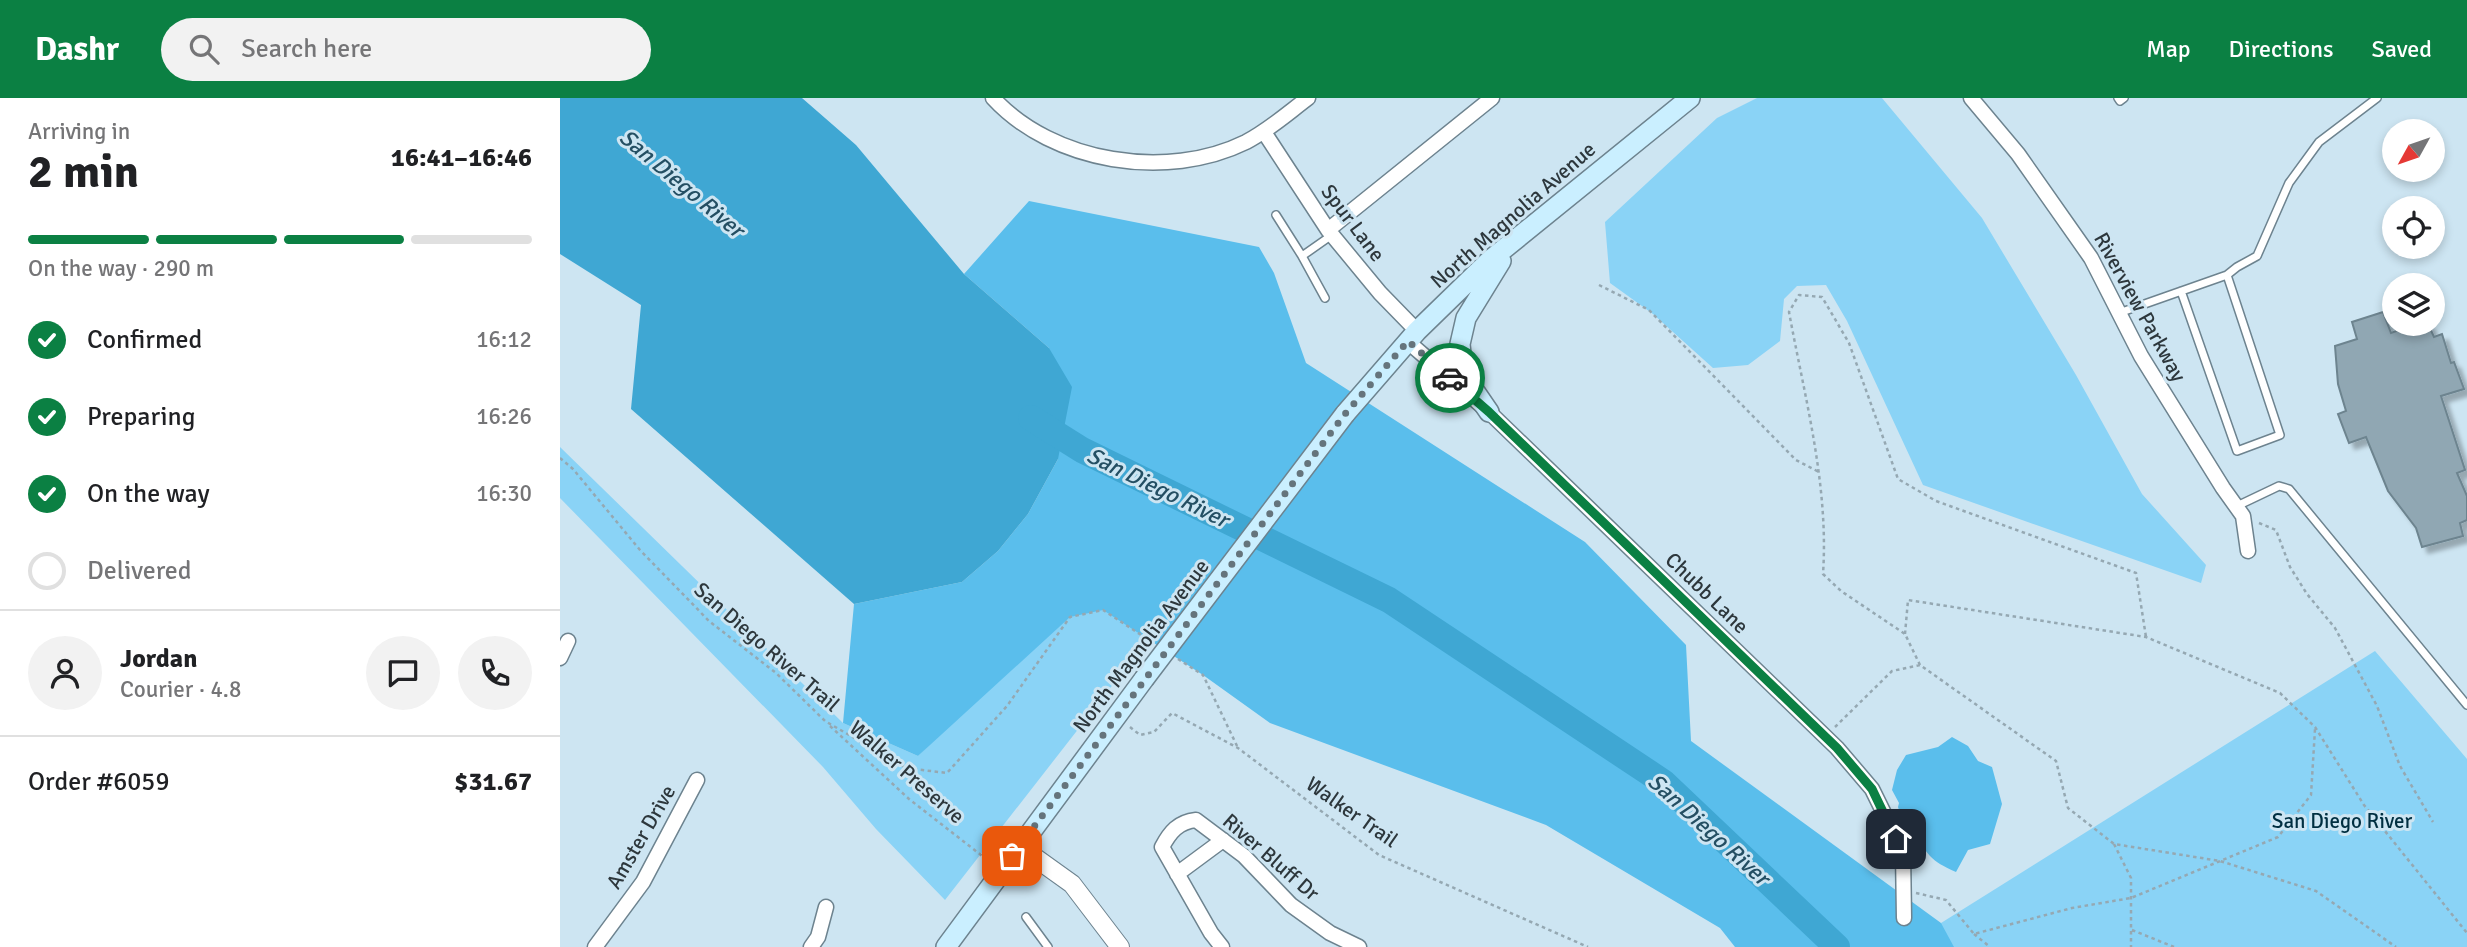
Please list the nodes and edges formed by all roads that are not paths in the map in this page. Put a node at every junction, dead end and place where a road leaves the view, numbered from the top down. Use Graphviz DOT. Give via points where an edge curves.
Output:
graph roads {
  1 [pos="993,98"];
  2 [pos="1308,98"];
  3 [pos="1492,98"];
  4 [pos="1690,98"];
  5 [pos="1971,98"];
  6 [pos="2118,98"];
  7 [pos="2124,98"];
  8 [pos="2377,98"];
  9 [pos="1264,132"];
  10 [pos="1276,215"];
  11 [pos="1330,232"];
  12 [pos="1515,239"];
  13 [pos="1302,256"];
  14 [pos="2227,275"];
  15 [pos="2181,292"];
  16 [pos="1325,298"];
  17 [pos="2119,313"];
  18 [pos="1412,336"];
  19 [pos="1489,412"];
  20 [pos="2240,511"];
  21 [pos="2248,551"];
  22 [pos="568,641"];
  23 [pos="560,658"];
  24 [pos="2467,705"];
  25 [pos="697,780"];
  26 [pos="1223,840"];
  27 [pos="1019,846"];
  28 [pos="1177,874"];
  29 [pos="826,907"];
  30 [pos="1026,917"];
  31 [pos="1903,918"];
  32 [pos="595,947"];
  33 [pos="811,947"];
  34 [pos="946,947"];
  35 [pos="1048,947"];
  36 [pos="1120,947"];
  37 [pos="1222,947"];
  38 [pos="1359,947"];
  1 -- 9 [label="street" via="1032,130 1068,147 1116,160 1193,159"];
  2 -- 9 [label="street"];
  3 -- 11 [label="street"];
  4 -- 12 [label="main road, North Magnolia Avenue"];
  5 -- 17 [label="street, Riverview Parkway" via="2018,154 2091,258"];
  6 -- 7 [label="lane"];
  8 -- 14 [label="lane" via="2319,142 2289,183 2257,256"];
  9 -- 11 [label="street, Spur Lane"];
  10 -- 13 [label="lane"];
  11 -- 13 [label="lane"];
  11 -- 18 [label="street, Spur Lane"];
  12 -- 18 [label="main road, North Magnolia Avenue"];
  12 -- 19 [label="main road" via="1466,318 1460,344 1463,374"];
  13 -- 16 [label="lane"];
  14 -- 15 [label="lane"];
  14 -- 15 [label="lane" via="2280,435 2237,451"];
  15 -- 17 [label="lane"];
  17 -- 20 [label="street, Riverview Parkway" via="2141,356"];
  18 -- 19 [label="street, Chubb Lane"];
  18 -- 27 [label="main road, North Magnolia Avenue, bridge" via="1345,414"];
  19 -- 31 [label="street, Chubb Lane" via="1825,736 1872,789 1903,852"];
  20 -- 21 [label="street, Riverview Parkway"];
  20 -- 24 [label="lane" via="2279,486 2289,489"];
  22 -- 23 [label="street"];
  25 -- 32 [label="street, Amster Drive" via="643,883"];
  26 -- 28 [label="street"];
  26 -- 28 [label="street, River Bluff Dr" via="1196,820 1177,826 1162,847"];
  26 -- 38 [label="street, River Bluff Dr" via="1291,905"];
  27 -- 34 [label="main road, North Magnolia Avenue"];
  27 -- 36 [label="street" via="1072,884"];
  28 -- 37 [label="street"];
  29 -- 33 [label="street"];
  30 -- 35 [label="lane"];
}
